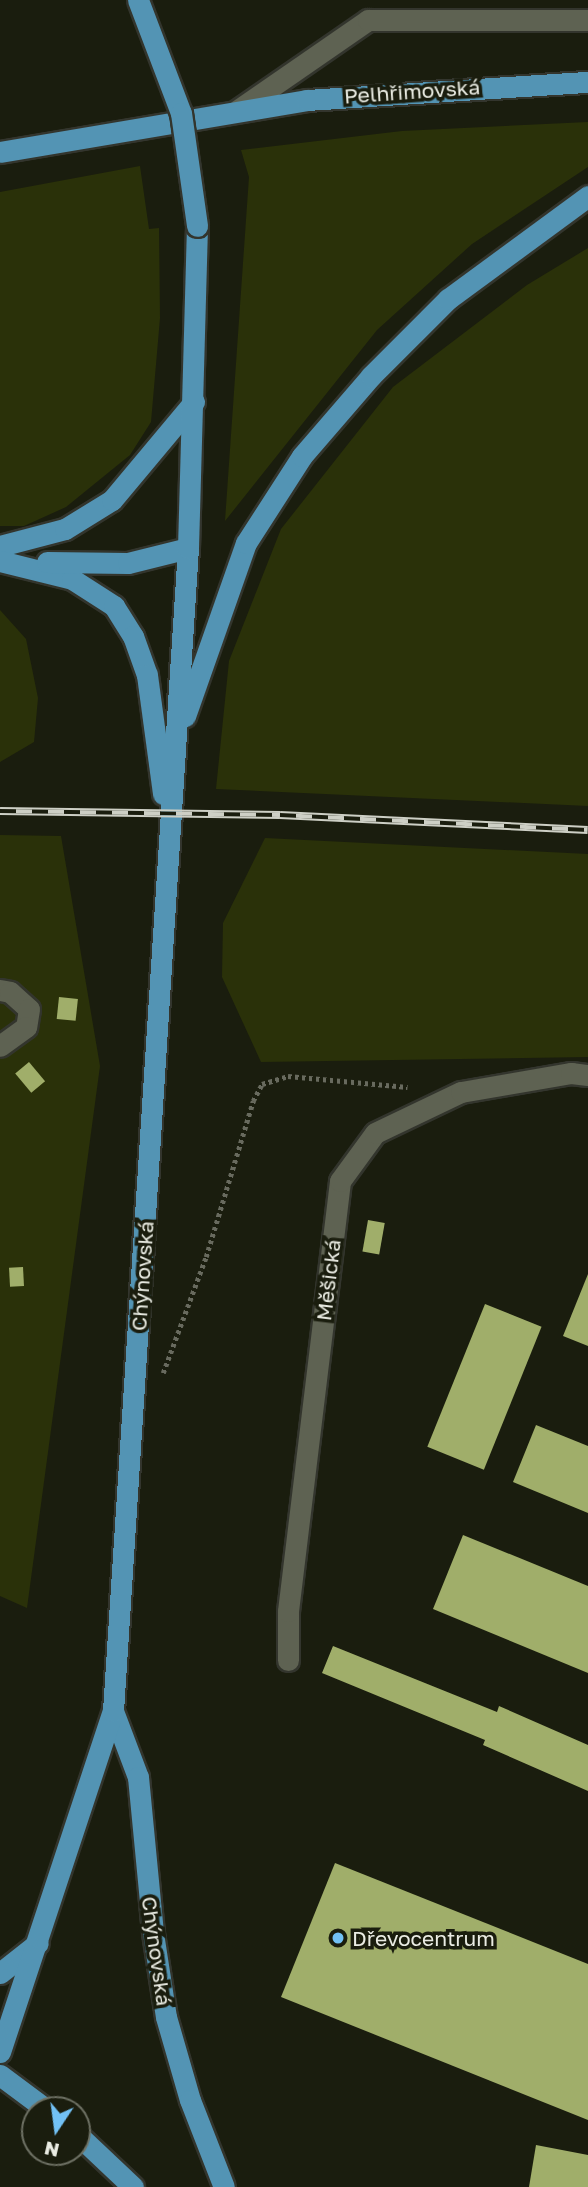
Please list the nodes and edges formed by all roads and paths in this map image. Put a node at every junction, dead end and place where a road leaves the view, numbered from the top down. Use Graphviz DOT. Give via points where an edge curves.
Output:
graph roads {
  1 [pos="138,0"];
  2 [pos="367,10"];
  3 [pos="588,20"];
  4 [pos="588,82"];
  5 [pos="238,110"];
  6 [pos="0,152"];
  7 [pos="588,196"];
  8 [pos="194,402"];
  9 [pos="0,545"];
  10 [pos="188,548"];
  11 [pos="0,559"];
  12 [pos="177,741"];
  13 [pos="169,841"];
  14 [pos="0,990"];
  15 [pos="0,1046"];
  16 [pos="588,1075"];
  17 [pos="461,1092"];
  18 [pos="160,1380"];
  19 [pos="288,1660"];
  20 [pos="113,1711"];
  21 [pos="38,1944"];
  22 [pos="0,1973"];
  23 [pos="0,2053"];
  24 [pos="0,2075"];
  25 [pos="28,2096"];
  26 [pos="91,2147"];
  27 [pos="133,2187"];
  28 [pos="224,2187"];
  1 -- 8 [label="main road, bridge" via="181,113 197,226"];
  2 -- 3 [label="street"];
  2 -- 5 [label="street"];
  4 -- 5 [label="main road, Pelhřimovská" via="427,89"];
  5 -- 6 [label="main road, Pelhřimovská"];
  7 -- 12 [label="main road" via="448,299 371,376 302,456 262,513 242,552"];
  8 -- 9 [label="main road" via="112,500 65,529"];
  8 -- 10 [label="main road"];
  10 -- 11 [label="main road" via="101,566"];
  10 -- 12 [label="main road"];
  11 -- 13 [label="main road" via="88,585 114,606 133,636 149,688"];
  12 -- 13 [label="main road"];
  13 -- 20 [label="main road, Chýnovská"];
  14 -- 15 [label="street" via="10,992 29,1009 26,1027"];
  16 -- 17 [label="street, Měšická" via="571,1073"];
  17 -- 18 [label="path" via="288,1076 262,1084"];
  17 -- 19 [label="street, Měšická" via="375,1133 340,1181 288,1611"];
  20 -- 21 [label="main road, Chýnovská"];
  20 -- 28 [label="main road, Chýnovská" via="138,1777 166,2017 190,2100"];
  21 -- 22 [label="main road"];
  21 -- 23 [label="main road, Chýnovská"];
  24 -- 25 [label="main road"];
  26 -- 27 [label="main road"];
}
